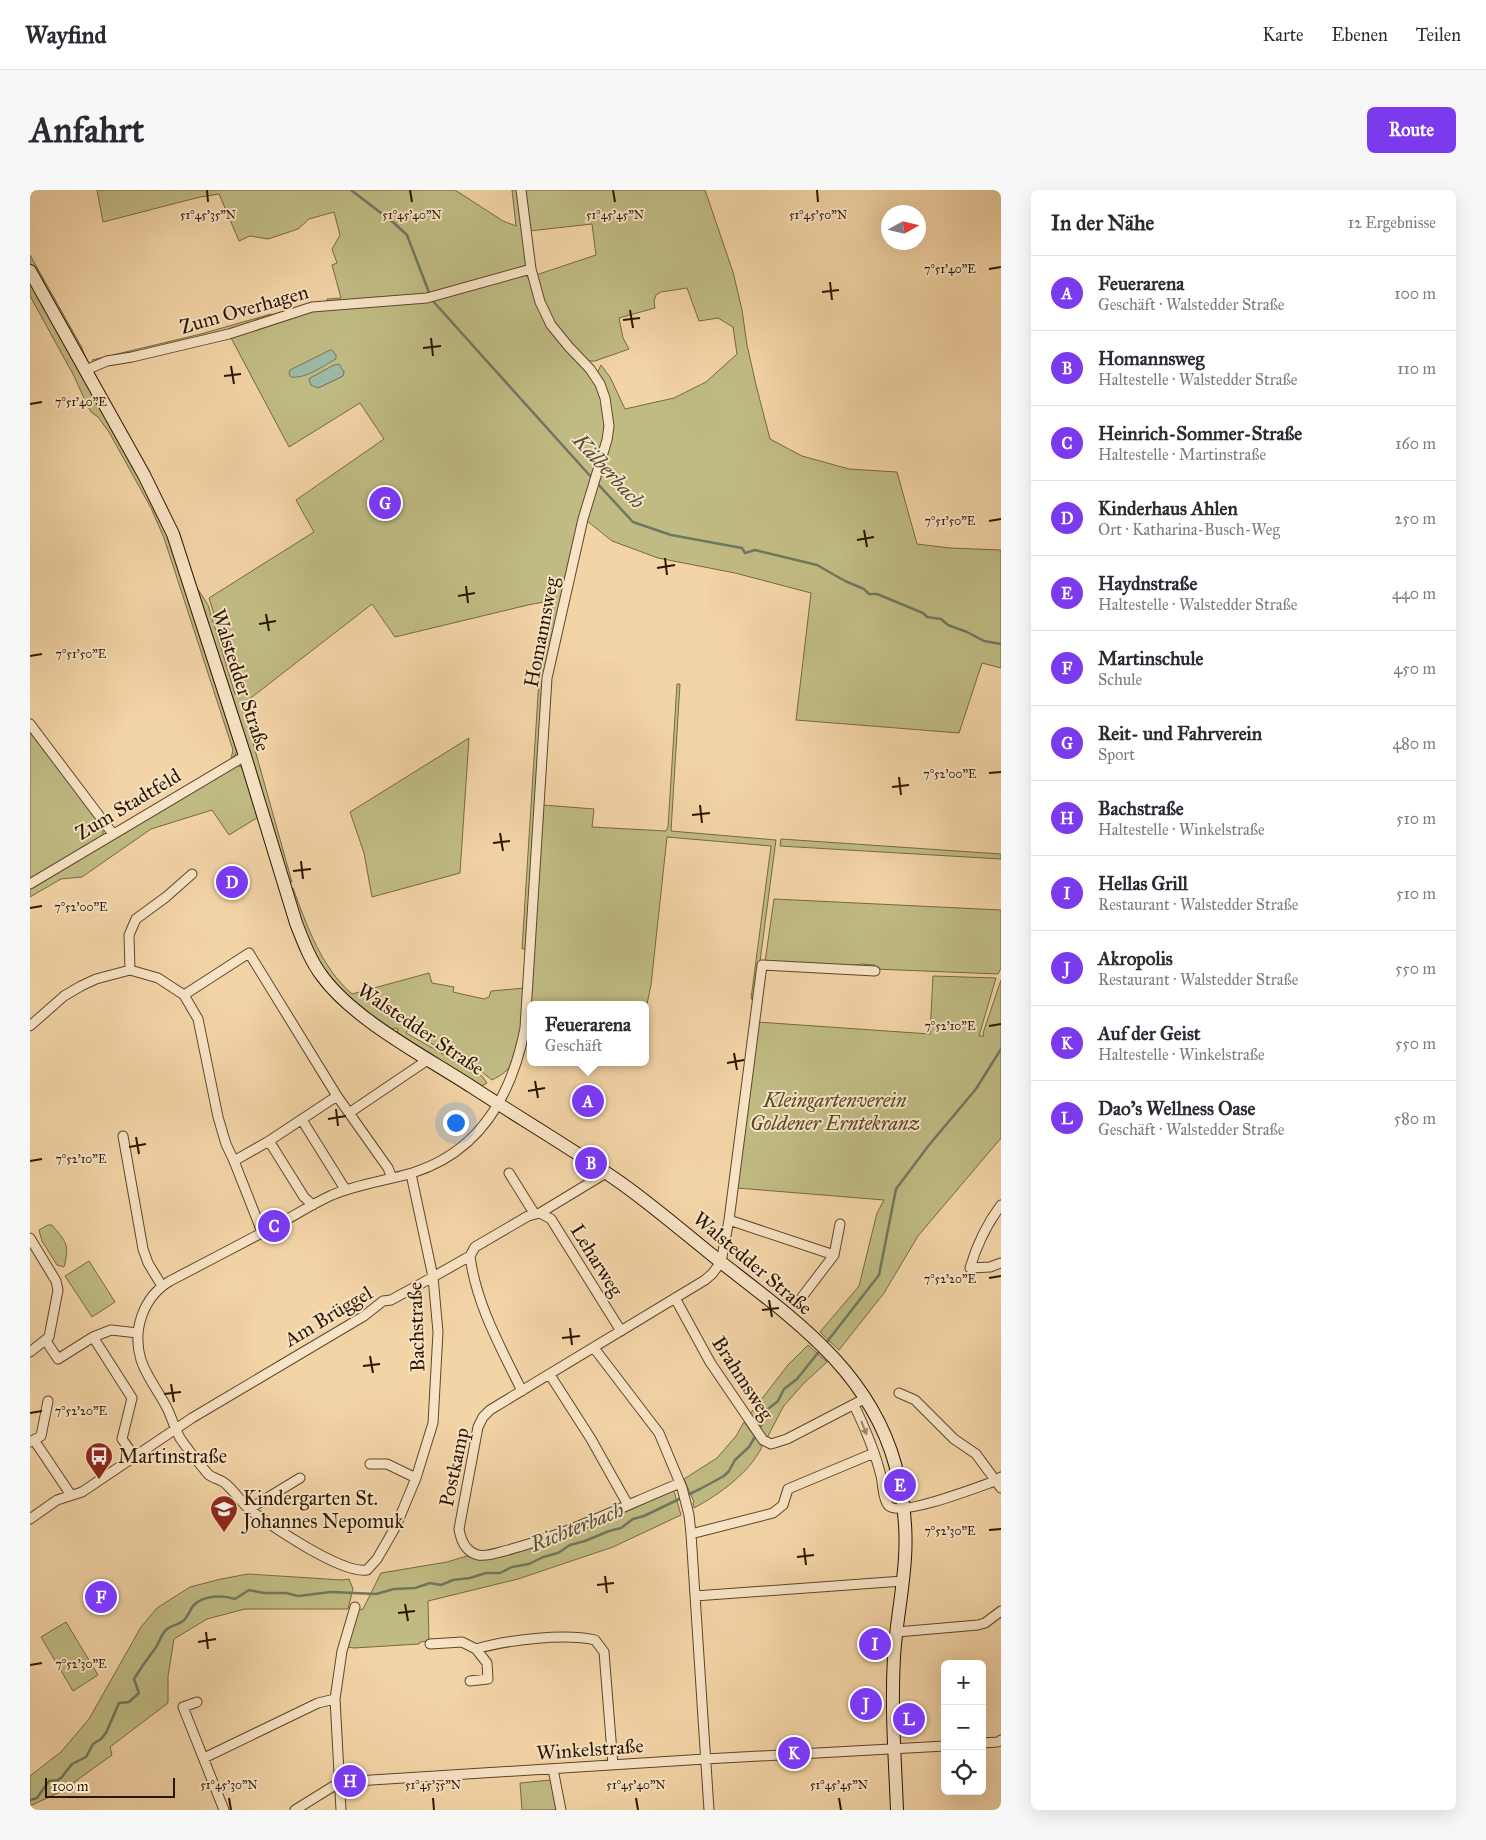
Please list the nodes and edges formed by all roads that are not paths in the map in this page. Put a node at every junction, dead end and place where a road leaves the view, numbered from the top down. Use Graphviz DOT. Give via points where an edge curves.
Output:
graph roads {
  1 [pos="521,190"];
  2 [pos="531,269"];
  3 [pos="30,271"];
  4 [pos="86,370"];
  5 [pos="30,724"];
  6 [pos="245,756"];
  7 [pos="113,834"];
  8 [pos="192,874"];
  9 [pos="30,884"];
  10 [pos="130,970"];
  11 [pos="875,971"];
  12 [pos="184,995"];
  13 [pos="30,1026"];
  14 [pos="429,1059"];
  15 [pos="337,1096"];
  16 [pos="498,1104"];
  17 [pos="349,1113"];
  18 [pos="302,1120"];
  19 [pos="123,1136"];
  20 [pos="269,1141"];
  21 [pos="234,1161"];
  22 [pos="509,1173"];
  23 [pos="606,1173"];
  24 [pos="411,1174"];
  25 [pos="392,1178"];
  26 [pos="346,1189"];
  27 [pos="313,1205"];
  28 [pos="1001,1205"];
  29 [pos="537,1213"];
  30 [pos="730,1220"];
  31 [pos="840,1224"];
  32 [pos="262,1232"];
  33 [pos="30,1238"];
  34 [pos="834,1254"];
  35 [pos="470,1256"];
  36 [pos="721,1262"];
  37 [pos="1001,1263"];
  38 [pos="433,1278"];
  39 [pos="162,1286"];
  40 [pos="675,1298"];
  41 [pos="802,1298"];
  42 [pos="621,1331"];
  43 [pos="138,1333"];
  44 [pos="93,1337"];
  45 [pos="46,1341"];
  46 [pos="594,1348"];
  47 [pos="30,1352"];
  48 [pos="550,1375"];
  49 [pos="522,1391"];
  50 [pos="899,1393"];
  51 [pos="866,1398"];
  52 [pos="48,1401"];
  53 [pos="854,1405"];
  54 [pos="176,1428"];
  55 [pos="32,1441"];
  56 [pos="874,1452"];
  57 [pos="134,1456"];
  58 [pos="370,1464"];
  59 [pos="300,1478"];
  60 [pos="416,1478"];
  61 [pos="999,1482"];
  62 [pos="681,1485"];
  63 [pos="71,1495"];
  64 [pos="628,1505"];
  65 [pos="249,1508"];
  66 [pos="903,1509"];
  67 [pos="30,1519"];
  68 [pos="691,1534"];
  69 [pos="903,1581"];
  70 [pos="695,1596"];
  71 [pos="355,1607"];
  72 [pos="1001,1611"];
  73 [pos="897,1632"];
  74 [pos="430,1644"];
  75 [pos="476,1649"];
  76 [pos="470,1681"];
  77 [pos="335,1699"];
  78 [pos="197,1702"];
  79 [pos="1001,1740"];
  80 [pos="986,1743"];
  81 [pos="941,1746"];
  82 [pos="894,1748"];
  83 [pos="204,1758"];
  84 [pos="705,1758"];
  85 [pos="613,1765"];
  86 [pos="553,1769"];
  87 [pos="340,1782"];
  88 [pos="224,1810"];
  89 [pos="296,1810"];
  90 [pos="342,1810"];
  91 [pos="561,1810"];
  92 [pos="709,1810"];
  93 [pos="897,1810"];
  1 -- 2 [label="street, Homannsweg"];
  2 -- 4 [label="street, Zum Overhagen" via="427,298 312,307 229,334 107,361"];
  2 -- 16 [label="street, Homannsweg" via="540,302 551,325 600,384 609,426 547,678 525,1028 515,1068"];
  3 -- 4 [label="main road, Walstedder Straße"];
  4 -- 6 [label="main road, Walstedder Straße" via="174,534"];
  5 -- 7 [label="street"];
  6 -- 7 [label="street, Zum Stadtfeld"];
  6 -- 14 [label="main road, Walstedder Straße" via="287,897 314,964 327,983 352,1007"];
  7 -- 9 [label="street, Zum Stadtfeld"];
  8 -- 10 [label="street" via="136,919 129,935"];
  10 -- 12 [label="street" via="158,978"];
  10 -- 13 [label="street" via="96,979 64,996"];
  11 -- 30 [label="street" via="762,965"];
  12 -- 15 [label="street" via="249,953"];
  12 -- 21 [label="street" via="198,1019 218,1117"];
  14 -- 16 [label="main road, Walstedder Straße"];
  14 -- 17 [label="street"];
  15 -- 17 [label="street"];
  15 -- 18 [label="street"];
  16 -- 23 [label="main road, Walstedder Straße"];
  16 -- 24 [label="street" via="479,1131 460,1150"];
  17 -- 25 [label="street"];
  18 -- 20 [label="street"];
  18 -- 26 [label="street"];
  19 -- 39 [label="street" via="143,1249"];
  20 -- 21 [label="street"];
  20 -- 27 [label="street" via="304,1197"];
  21 -- 32 [label="street"];
  22 -- 29 [label="street, Leharweg"];
  23 -- 29 [label="street, Am Brüggel"];
  23 -- 36 [label="main road, Walstedder Straße"];
  24 -- 25 [label="street"];
  24 -- 38 [label="street, Bachstraße"];
  25 -- 26 [label="street"];
  26 -- 27 [label="street"];
  27 -- 32 [label="street"];
  28 -- 37 [label="street" via="987,1224 970,1268"];
  29 -- 35 [label="street, Am Brüggel" via="475,1247"];
  29 -- 42 [label="street, Leharweg" via="551,1219"];
  30 -- 34 [label="street"];
  30 -- 36 [label="street"];
  31 -- 34 [label="street"];
  32 -- 39 [label="street"];
  33 -- 45 [label="street" via="56,1280 58,1290"];
  34 -- 41 [label="street"];
  35 -- 38 [label="street, Am Brüggel"];
  35 -- 49 [label="street" via="477,1288"];
  36 -- 40 [label="street, Postkamp" via="705,1280"];
  36 -- 51 [label="main road, Walstedder Straße" via="818,1342 852,1377"];
  38 -- 54 [label="street, Am Brüggel" via="383,1302"];
  38 -- 60 [label="street, Bachstraße" via="438,1332 433,1423"];
  39 -- 43 [label="street" via="146,1305"];
  40 -- 42 [label="street, Postkamp"];
  40 -- 53 [label="street, Brahmsweg" via="710,1362 767,1443 775,1444"];
  42 -- 46 [label="street, Postkamp"];
  43 -- 44 [label="street" via="111,1330"];
  43 -- 54 [label="street" via="141,1360"];
  44 -- 45 [label="street" via="58,1358"];
  44 -- 57 [label="street" via="132,1398 122,1439"];
  45 -- 47 [label="street"];
  46 -- 48 [label="street, Postkamp"];
  46 -- 62 [label="street" via="659,1433"];
  48 -- 49 [label="street, Postkamp"];
  48 -- 64 [label="street"];
  49 -- 64 [label="street, Postkamp" via="490,1410 478,1427 459,1529 467,1549 488,1555 527,1545"];
  50 -- 61 [label="street" via="915,1400 954,1439 976,1454"];
  51 -- 53 [label="street"];
  51 -- 66 [label="main road, Walstedder Straße" via="892,1456"];
  52 -- 55 [label="street" via="40,1436"];
  53 -- 56 [label="street, one-way"];
  54 -- 57 [label="street, Am Brüggel"];
  54 -- 65 [label="street" via="179,1437 210,1476 226,1483"];
  55 -- 63 [label="street"];
  56 -- 66 [label="street" via="887,1503 894,1509"];
  56 -- 68 [label="street" via="788,1489 784,1505 773,1513"];
  57 -- 63 [label="street, Am Brüggel" via="82,1492"];
  58 -- 60 [label="street" via="387,1464"];
  59 -- 65 [label="street"];
  60 -- 65 [label="street, Bachstraße" via="396,1526 377,1559 370,1568 363,1570 328,1558 292,1539"];
  61 -- 66 [label="street"];
  62 -- 64 [label="street, Postkamp"];
  62 -- 68 [label="street"];
  63 -- 67 [label="street, Am Brüggel" via="57,1500"];
  66 -- 69 [label="main road, Walstedder Straße" via="906,1536"];
  68 -- 70 [label="street"];
  69 -- 70 [label="street"];
  69 -- 73 [label="main road, Walstedder Straße"];
  70 -- 84 [label="street"];
  71 -- 77 [label="street" via="342,1651"];
  72 -- 73 [label="street" via="978,1625"];
  73 -- 82 [label="main road, Walstedder Straße"];
  74 -- 75 [label="street" via="462,1642"];
  75 -- 76 [label="street" via="487,1663 488,1679"];
  75 -- 85 [label="street" via="497,1642 580,1636 595,1640 604,1652"];
  77 -- 83 [label="street" via="318,1703"];
  77 -- 87 [label="street"];
  78 -- 83 [label="street" via="183,1707"];
  79 -- 80 [label="street"];
  81 -- 82 [label="street, Winkelstraße"];
  82 -- 84 [label="street, Winkelstraße"];
  82 -- 93 [label="main road, Walstedder Straße"];
  83 -- 88 [label="street"];
  84 -- 85 [label="street, Winkelstraße"];
  84 -- 92 [label="street"];
  85 -- 86 [label="street, Winkelstraße"];
  86 -- 87 [label="street, Winkelstraße"];
  86 -- 91 [label="street"];
  87 -- 89 [label="street, Winkelstraße"];
  87 -- 90 [label="street"];
}
